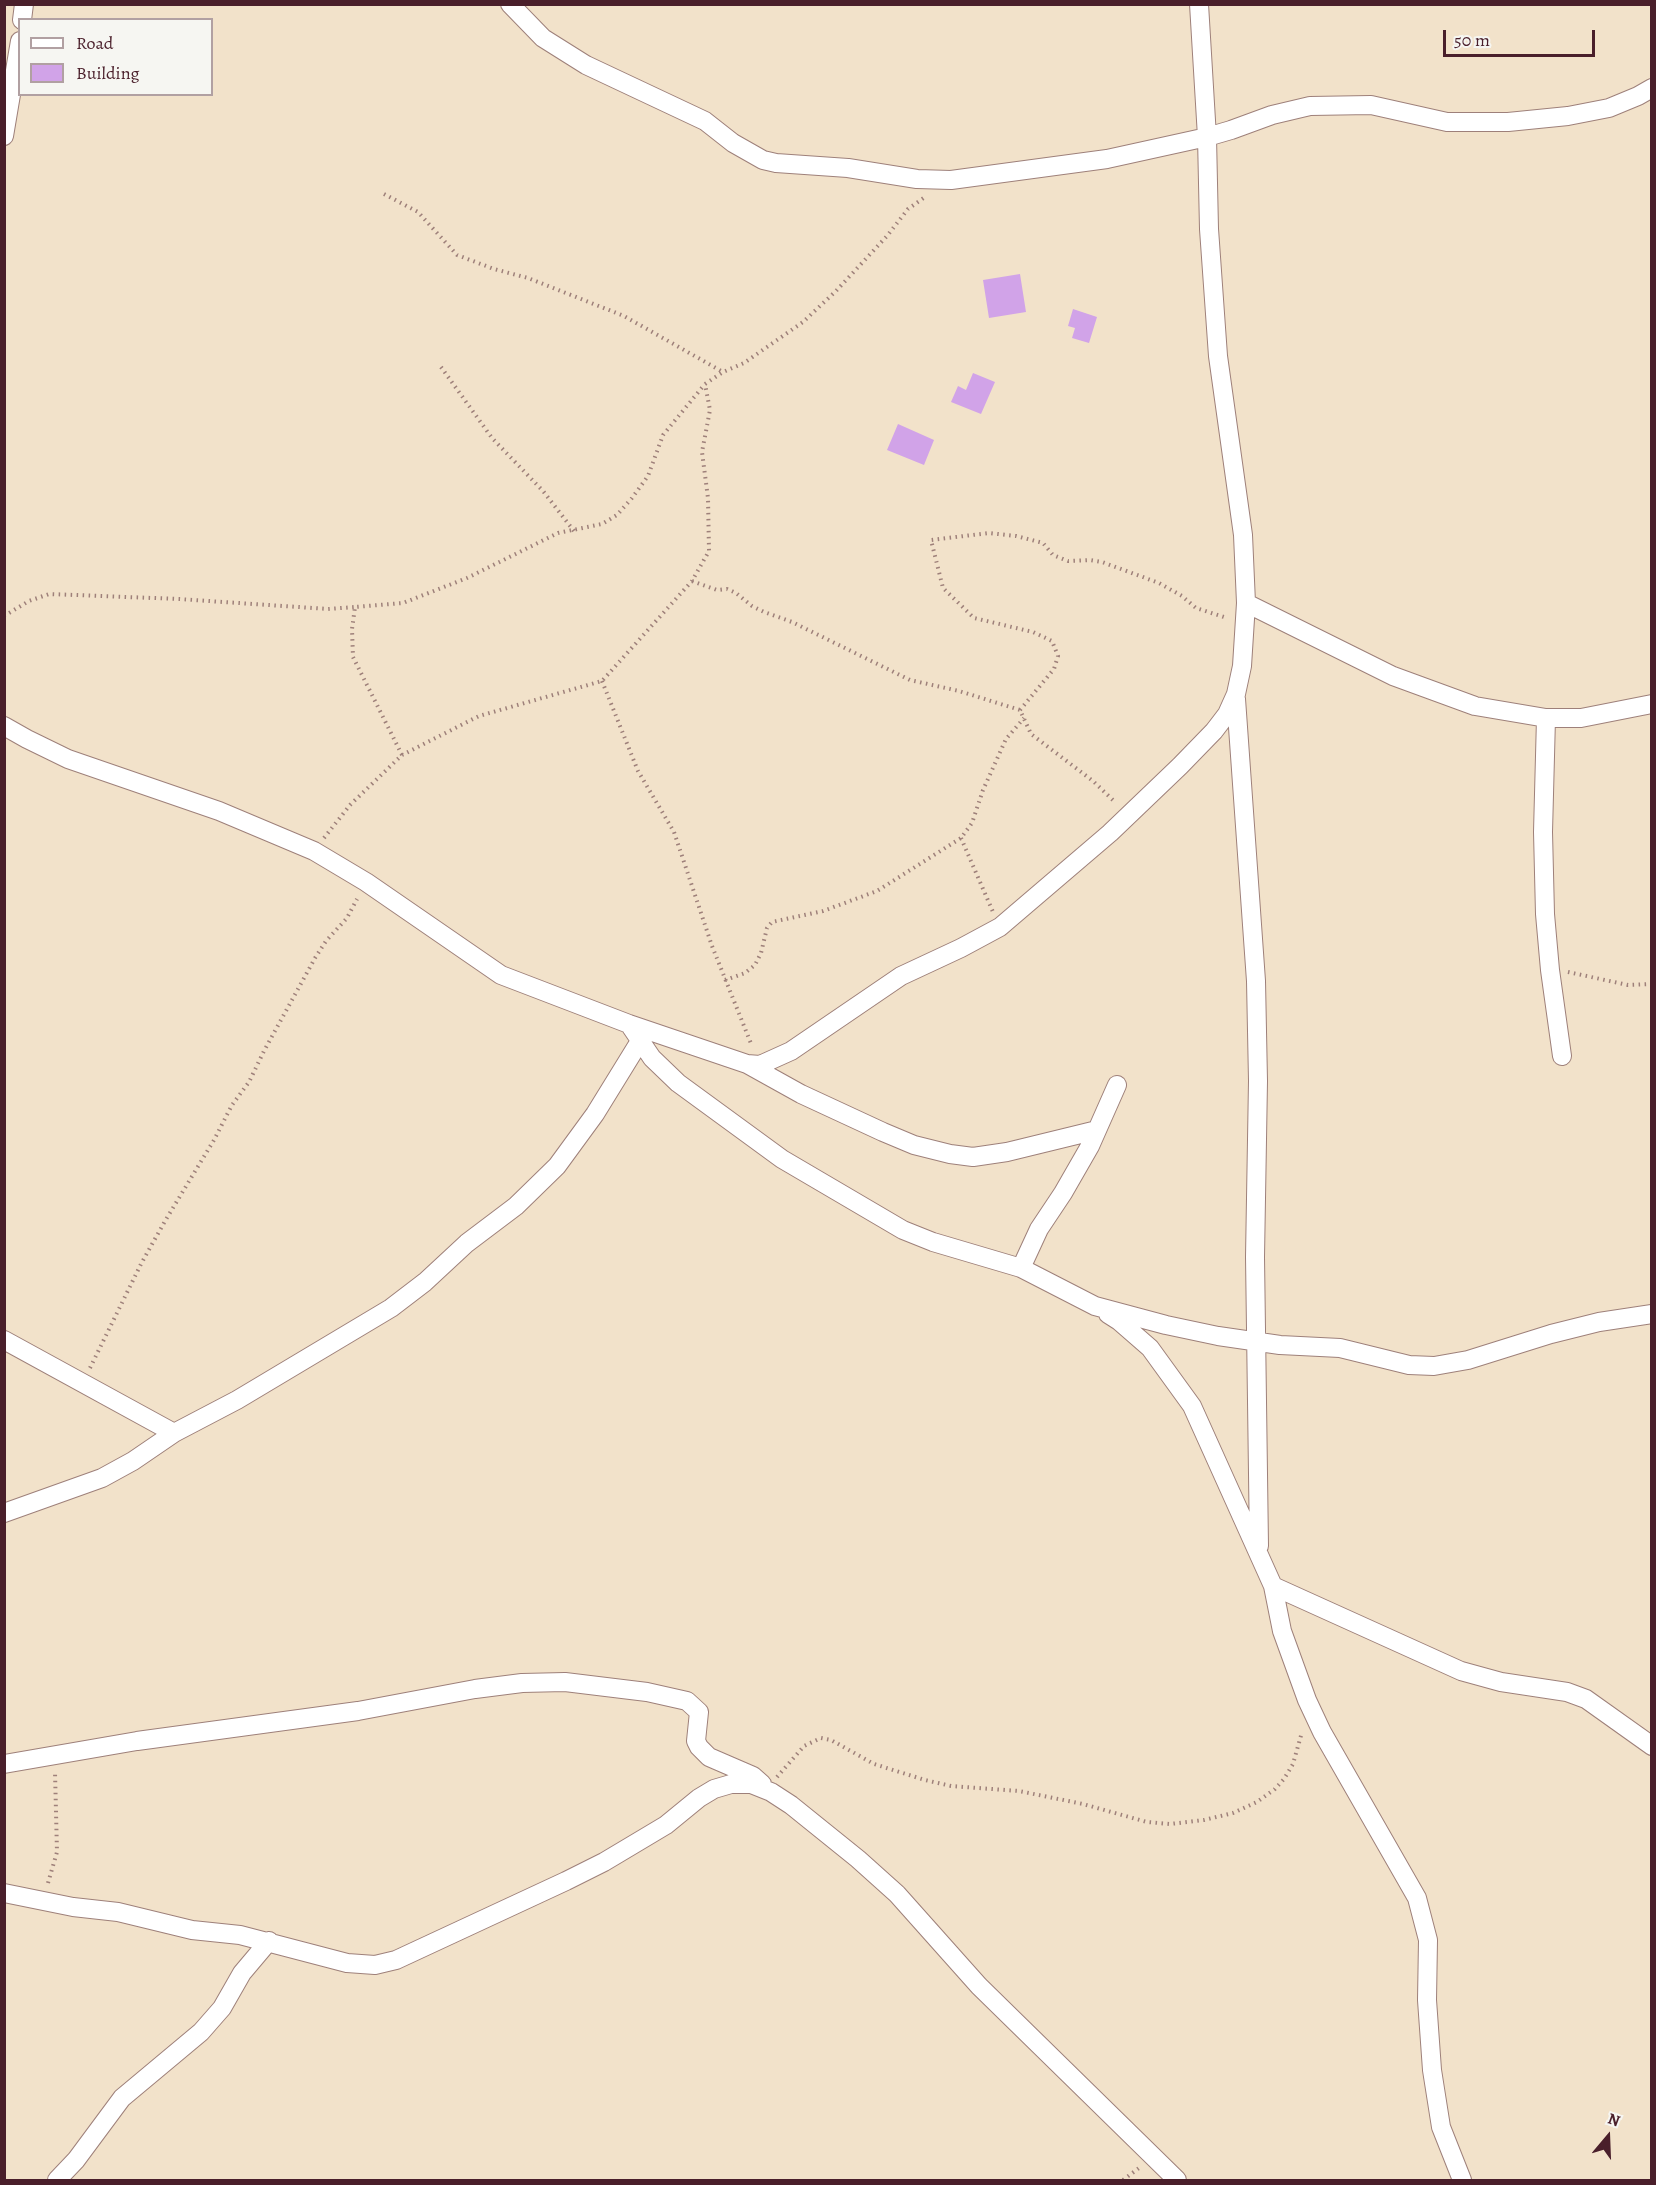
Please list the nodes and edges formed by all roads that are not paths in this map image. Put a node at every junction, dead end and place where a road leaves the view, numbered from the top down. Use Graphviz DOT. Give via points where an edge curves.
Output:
graph roads {
  1 [pos="510,4"];
  2 [pos="1200,4"];
  3 [pos="18,53"];
  4 [pos="1652,88"];
  5 [pos="4,136"];
  6 [pos="1207,137"];
  7 [pos="1246,603"];
  8 [pos="1236,694"];
  9 [pos="1652,704"];
  10 [pos="1546,718"];
  11 [pos="4,726"];
  12 [pos="629,1024"];
  13 [pos="640,1041"];
  14 [pos="1562,1056"];
  15 [pos="753,1064"];
  16 [pos="1117,1085"];
  17 [pos="1097,1130"];
  18 [pos="1021,1268"];
  19 [pos="1095,1306"];
  20 [pos="1652,1314"];
  21 [pos="4,1340"];
  22 [pos="1257,1343"];
  23 [pos="174,1433"];
  24 [pos="4,1513"];
  25 [pos="1259,1554"];
  26 [pos="1273,1586"];
  27 [pos="1652,1746"];
  28 [pos="4,1764"];
  29 [pos="770,1791"];
  30 [pos="4,1893"];
  31 [pos="269,1941"];
  32 [pos="57,2181"];
  33 [pos="1177,2181"];
  34 [pos="1462,2181"];
  1 -- 6 [label="street" via="543,38 586,65 705,121 750,154 776,163 951,180 1107,159"];
  2 -- 6 [label="street"];
  3 -- 5 [label="street"];
  4 -- 6 [label="street" via="1609,108 1508,122 1447,122 1371,105 1310,106"];
  6 -- 7 [label="street" via="1218,356 1243,535"];
  7 -- 8 [label="street"];
  7 -- 10 [label="street" via="1435,693 1475,706"];
  8 -- 15 [label="street" via="1214,731 1128,815 1000,927 901,976 791,1052"];
  8 -- 22 [label="street" via="1256,981"];
  9 -- 10 [label="street" via="1581,718"];
  10 -- 14 [label="street" via="1545,914"];
  11 -- 12 [label="street" via="68,759 219,811 314,851 501,975"];
  12 -- 13 [label="street"];
  12 -- 15 [label="street"];
  13 -- 18 [label="street" via="678,1083 782,1159 903,1230"];
  13 -- 23 [label="street" via="558,1166 516,1206 391,1308"];
  15 -- 17 [label="street" via="793,1091 883,1132 950,1155 973,1157 1007,1152"];
  16 -- 17 [label="street"];
  17 -- 18 [label="street" via="1077,1171 1039,1229"];
  18 -- 19 [label="street"];
  19 -- 22 [label="street"];
  19 -- 25 [label="street" via="1150,1348 1192,1406"];
  20 -- 22 [label="street" via="1599,1322 1434,1366 1409,1365 1340,1348"];
  21 -- 23 [label="street"];
  22 -- 25 [label="street"];
  23 -- 24 [label="street" via="102,1478"];
  25 -- 26 [label="street"];
  26 -- 27 [label="street" via="1461,1671 1586,1699"];
  26 -- 34 [label="street" via="1282,1631 1307,1700 1417,1898 1428,1940 1427,2000 1441,2127"];
  28 -- 29 [label="street" via="358,1711 476,1689 565,1682 687,1701 699,1712 699,1747 709,1756 753,1776"];
  29 -- 31 [label="street" via="751,1784 714,1789 666,1825 604,1862 396,1960 375,1965 347,1963"];
  29 -- 33 [label="street" via="817,1825 897,1894 979,1986"];
  30 -- 31 [label="street"];
  31 -- 32 [label="street" via="242,1973 222,2008 201,2031 122,2098"];
}
